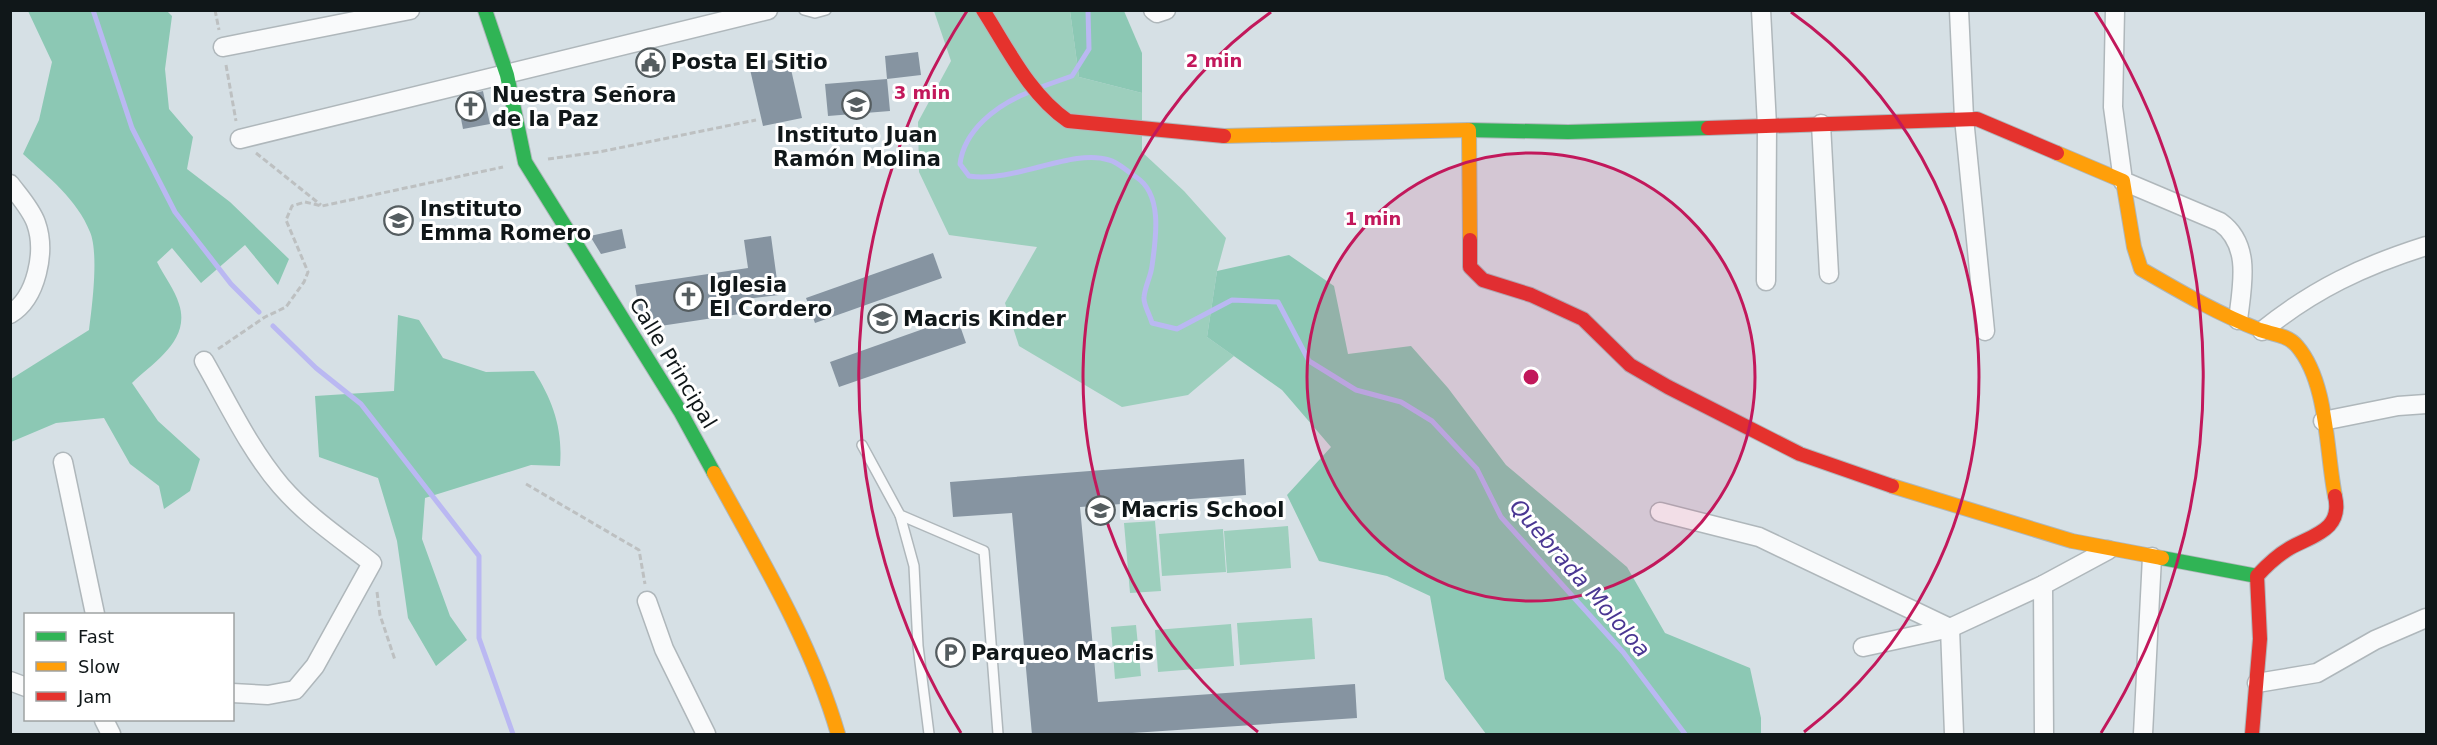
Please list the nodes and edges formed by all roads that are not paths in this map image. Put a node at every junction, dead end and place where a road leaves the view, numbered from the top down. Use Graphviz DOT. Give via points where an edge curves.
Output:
graph roads {
  1 [pos="410,10"];
  2 [pos="485,10"];
  3 [pos="804,10"];
  4 [pos="826,10"];
  5 [pos="983,10"];
  6 [pos="1153,10"];
  7 [pos="1166,10"];
  8 [pos="1761,10"];
  9 [pos="1959,10"];
  10 [pos="2115,10"];
  11 [pos="759,12"];
  12 [pos="223,47"];
  13 [pos="507,75"];
  14 [pos="1964,118"];
  15 [pos="1821,124"];
  16 [pos="1767,126"];
  17 [pos="1469,130"];
  18 [pos="240,140"];
  19 [pos="2123,181"];
  20 [pos="10,184"];
  21 [pos="2427,246"];
  22 [pos="1829,274"];
  23 [pos="1766,281"];
  24 [pos="10,314"];
  25 [pos="2238,320"];
  26 [pos="1985,331"];
  27 [pos="2262,331"];
  28 [pos="204,362"];
  29 [pos="2427,404"];
  30 [pos="2323,421"];
  31 [pos="862,445"];
  32 [pos="63,462"];
  33 [pos="1660,512"];
  34 [pos="900,515"];
  35 [pos="2108,550"];
  36 [pos="2151,557"];
  37 [pos="2257,576"];
  38 [pos="2043,585"];
  39 [pos="647,601"];
  40 [pos="95,613"];
  41 [pos="2427,618"];
  42 [pos="1950,628"];
  43 [pos="1863,647"];
  44 [pos="2257,683"];
  45 [pos="234,693"];
  46 [pos="104,721"];
  47 [pos="111,735"];
  48 [pos="706,735"];
  49 [pos="838,735"];
  50 [pos="929,735"];
  51 [pos="998,735"];
  52 [pos="1954,735"];
  53 [pos="2044,735"];
  54 [pos="2143,735"];
  55 [pos="2252,735"];
  1 -- 12 [label="street"];
  2 -- 13 [label="street, Calle Principal"];
  3 -- 4 [label="lane"];
  5 -- 17 [label="street" via="1040,96 1068,121 1210,136"];
  6 -- 7 [label="street"];
  8 -- 16 [label="street"];
  9 -- 14 [label="street"];
  10 -- 19 [label="street" via="2113,106"];
  11 -- 13 [label="street"];
  13 -- 18 [label="street"];
  13 -- 49 [label="street, Calle Principal" via="525,162 680,411 774,583 825,690"];
  14 -- 15 [label="street"];
  14 -- 19 [label="street" via="1977,118"];
  14 -- 26 [label="street"];
  15 -- 16 [label="street"];
  15 -- 22 [label="street"];
  16 -- 17 [label="street" via="1568,132"];
  16 -- 23 [label="street"];
  17 -- 35 [label="street" via="1470,267 1484,280 1531,295 1582,319 1630,364 1800,454 1939,502"];
  19 -- 25 [label="street" via="2130,206 2134,253 2141,268"];
  19 -- 25 [label="street" via="2229,229 2238,241 2244,271"];
  20 -- 24 [label="street" via="38,227 39,260 29,294"];
  21 -- 27 [label="street" via="2376,262 2333,282"];
  25 -- 27 [label="street"];
  27 -- 30 [label="street" via="2285,337 2299,347 2314,378"];
  28 -- 45 [label="street" via="280,484 325,529 372,563 315,666 295,690 268,695"];
  29 -- 30 [label="street"];
  30 -- 37 [label="street" via="2336,516 2320,536 2292,547"];
  31 -- 34 [label="lane"];
  32 -- 40 [label="street"];
  33 -- 42 [label="street" via="1759,537"];
  34 -- 50 [label="lane" via="914,566 918,646"];
  34 -- 51 [label="lane" via="984,552"];
  35 -- 36 [label="street"];
  35 -- 38 [label="street"];
  36 -- 37 [label="street"];
  36 -- 54 [label="street"];
  37 -- 44 [label="street"];
  38 -- 42 [label="street"];
  38 -- 53 [label="street"];
  39 -- 48 [label="street" via="664,649"];
  41 -- 44 [label="street" via="2374,640 2316,673"];
  42 -- 43 [label="street"];
  42 -- 52 [label="street"];
  44 -- 55 [label="street"];
  46 -- 47 [label="street"];
}
